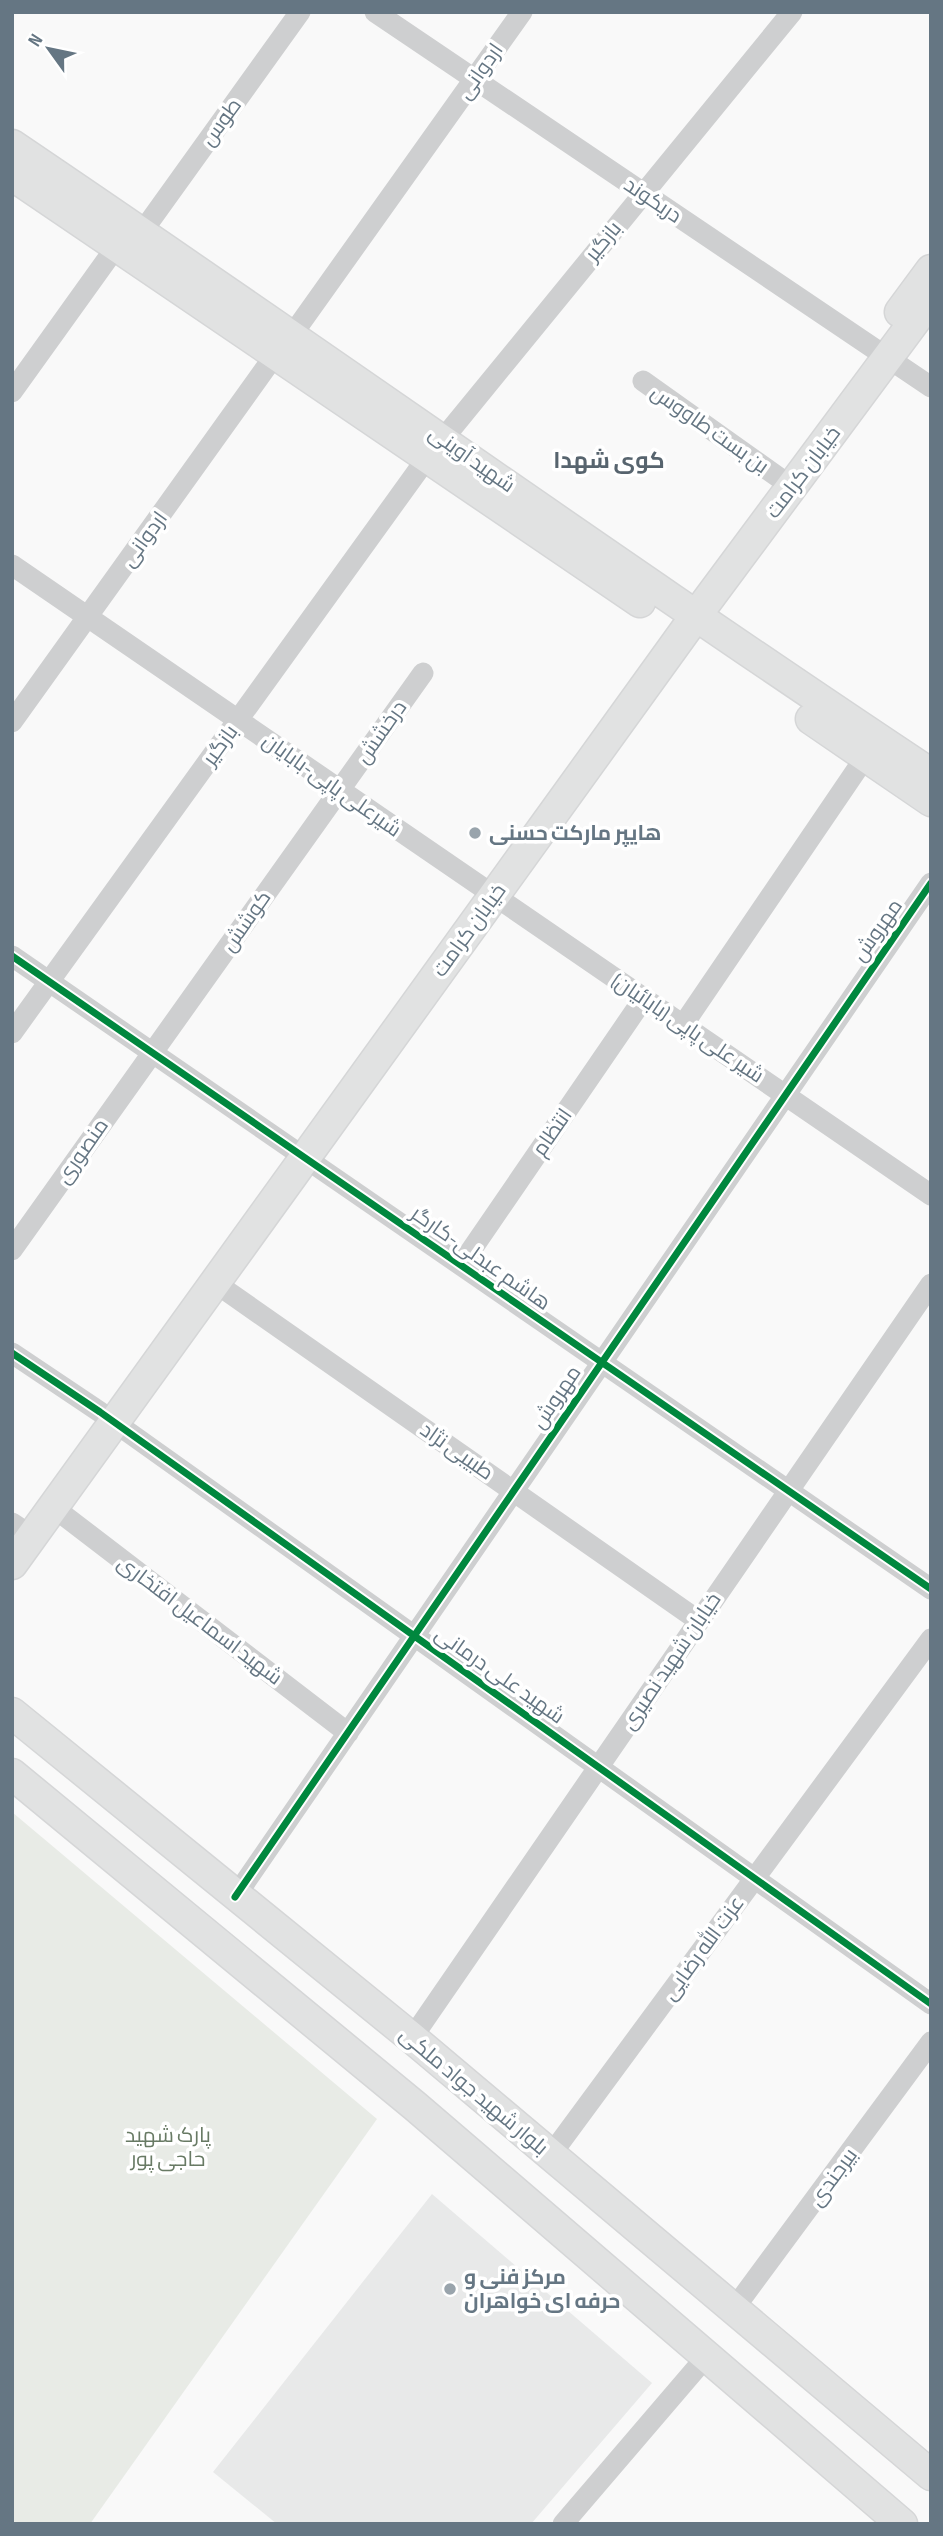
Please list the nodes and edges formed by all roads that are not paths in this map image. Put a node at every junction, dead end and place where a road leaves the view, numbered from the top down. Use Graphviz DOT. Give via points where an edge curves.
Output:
graph roads {
  1 [pos="300,12"];
  2 [pos="375,12"];
  3 [pos="522,12"];
  4 [pos="792,12"];
  5 [pos="474,79"];
  6 [pos="12,145"];
  7 [pos="12,175"];
  8 [pos="643,193"];
  9 [pos="129,240"];
  10 [pos="931,270"];
  11 [pos="931,299"];
  12 [pos="284,345"];
  13 [pos="881,354"];
  14 [pos="643,381"];
  15 [pos="931,387"];
  16 [pos="12,393"];
  17 [pos="435,448"];
  18 [pos="778,477"];
  19 [pos="12,565"];
  20 [pos="88,617"];
  21 [pos="683,620"];
  22 [pos="423,673"];
  23 [pos="238,720"];
  24 [pos="12,722"];
  25 [pos="866,757"];
  26 [pos="931,774"];
  27 [pos="340,790"];
  28 [pos="931,802"];
  29 [pos="931,883"];
  30 [pos="487,890"];
  31 [pos="12,956"];
  32 [pos="49,981"];
  33 [pos="644,998"];
  34 [pos="683,1025"];
  35 [pos="12,1033"];
  36 [pos="153,1052"];
  37 [pos="785,1095"];
  38 [pos="298,1153"];
  39 [pos="931,1195"];
  40 [pos="12,1250"];
  41 [pos="461,1265"];
  42 [pos="214,1282"];
  43 [pos="931,1284"];
  44 [pos="12,1353"];
  45 [pos="602,1362"];
  46 [pos="106,1417"];
  47 [pos="788,1490"];
  48 [pos="513,1491"];
  49 [pos="53,1507"];
  50 [pos="14,1528"];
  51 [pos="12,1564"];
  52 [pos="931,1589"];
  53 [pos="699,1620"];
  54 [pos="414,1636"];
  55 [pos="931,1639"];
  56 [pos="12,1713"];
  57 [pos="348,1733"];
  58 [pos="598,1767"];
  59 [pos="12,1774"];
  60 [pos="755,1878"];
  61 [pos="235,1897"];
  62 [pos="931,2004"];
  63 [pos="412,2038"];
  64 [pos="931,2042"];
  65 [pos="550,2156"];
  66 [pos="733,2310"];
  67 [pos="706,2357"];
  68 [pos="931,2475"];
  69 [pos="563,2524"];
  70 [pos="902,2524"];
  1 -- 9 [label="street, طوس"];
  2 -- 5 [label="street, دریکوند"];
  3 -- 5 [label="street, اردوانی"];
  4 -- 8 [label="street, بازگیر"];
  5 -- 8 [label="street, دریکوند"];
  5 -- 12 [label="street, اردوانی"];
  6 -- 9 [label="main road, شهید آوینی"];
  7 -- 9 [label="main road, شهید آوینی"];
  8 -- 13 [label="street, دریکوند"];
  8 -- 17 [label="street, بازگیر"];
  9 -- 12 [label="main road, شهید آوینی"];
  9 -- 16 [label="street, طوس"];
  10 -- 13 [label="main road, خیابان کرامت"];
  11 -- 13 [label="main road, خیابان کرامت"];
  12 -- 17 [label="main road, شهید آوینی"];
  12 -- 20 [label="street, اردوانی"];
  13 -- 15 [label="street, دریکوند"];
  13 -- 18 [label="main road, خیابان کرامت"];
  13 -- 21 [label="main road, خیابان کرامت"];
  14 -- 18 [label="street, بن بست طاووس"];
  17 -- 21 [label="main road, شهید آوینی"];
  17 -- 23 [label="street, بازگیر"];
  18 -- 21 [label="main road, خیابان کرامت"];
  19 -- 20 [label="street, شیرعلی پاپی-بابایان"];
  20 -- 23 [label="street, شیرعلی پاپی-بابایان"];
  20 -- 24 [label="street, اردوانی"];
  21 -- 25 [label="main road, شهید آوینی"];
  21 -- 26 [label="main road, شهید آوینی"];
  21 -- 30 [label="main road, خیابان کرامت"];
  22 -- 27 [label="street, درخشش"];
  23 -- 27 [label="street, شیرعلی پاپی-بابایان"];
  23 -- 32 [label="street, بازگیر"];
  25 -- 28 [label="main road, شهید آوینی"];
  25 -- 34 [label="street"];
  27 -- 30 [label="street, شیرعلی پاپی-بابایان"];
  27 -- 36 [label="street, کوشش"];
  29 -- 37 [label="street, مهروش"];
  30 -- 33 [label="street, شیر علی پاپی (بابائیان)"];
  30 -- 38 [label="main road, خیابان کرامت"];
  31 -- 32 [label="street, هاشم عبدلی-کارگر"];
  32 -- 35 [label="street, بازگیر"];
  32 -- 36 [label="street, هاشم عبدلی-کارگر"];
  33 -- 34 [label="street, شیر علی پاپی (بابائیان)"];
  33 -- 41 [label="street, انتظام"];
  34 -- 37 [label="street, شیر علی پاپی (بابائیان)"];
  36 -- 38 [label="street, هاشم عبدلی-کارگر"];
  36 -- 40 [label="street, منصوری"];
  37 -- 39 [label="street, شیر علی پاپی (بابائیان)"];
  37 -- 45 [label="street, مهروش"];
  38 -- 41 [label="street, هاشم عبدلی-کارگر"];
  38 -- 42 [label="main road, خیابان کرامت"];
  38 -- 46 [label="main road, خیابان کرامت"];
  41 -- 45 [label="street, هاشم عبدلی-کارگر"];
  42 -- 46 [label="main road, خیابان کرامت"];
  42 -- 48 [label="street, طبیبی نژاد"];
  43 -- 47 [label="street, خیابان شهید نصیری"];
  44 -- 46 [label="street, شهید علی درمانی"];
  45 -- 47 [label="street, هاشم عبدلی-کارگر"];
  45 -- 48 [label="street, مهروش"];
  46 -- 49 [label="main road, خیابان کرامت"];
  46 -- 50 [label="main road, خیابان کرامت"];
  46 -- 54 [label="street, شهید علی درمانی"];
  47 -- 52 [label="street, هاشم عبدلی-کارگر"];
  47 -- 53 [label="street, خیابان شهید نصیری"];
  48 -- 53 [label="street, طبیبی نژاد"];
  48 -- 54 [label="street, مهروش"];
  49 -- 51 [label="main road, خیابان کرامت"];
  49 -- 57 [label="street, شهید اسماعیل افتخاری"];
  53 -- 58 [label="street, خیابان شهید نصیری"];
  54 -- 57 [label="street, مهروش"];
  54 -- 58 [label="street, شهید علی درمانی"];
  55 -- 60 [label="street, عزت الله رضایی"];
  56 -- 61 [label="main road, بلوار شهید جواد ملکی"];
  57 -- 61 [label="street, مهروش"];
  58 -- 60 [label="street, شهید علی درمانی"];
  58 -- 63 [label="street, خیابان شهید نصیری"];
  59 -- 67 [label="main road" via="415,2106"];
  60 -- 62 [label="street, شهید علی درمانی"];
  60 -- 65 [label="street, عزت الله رضایی"];
  61 -- 63 [label="main road, بلوار شهید جواد ملکی"];
  63 -- 65 [label="main road, بلوار شهید جواد ملکی"];
  64 -- 66 [label="street, بیرجندی"];
  65 -- 66 [label="main road, بلوار شهید جواد ملکی"];
  66 -- 68 [label="main road, بلوار شهید جواد ملکی"];
  67 -- 69 [label="street"];
  67 -- 70 [label="main road"];
}
